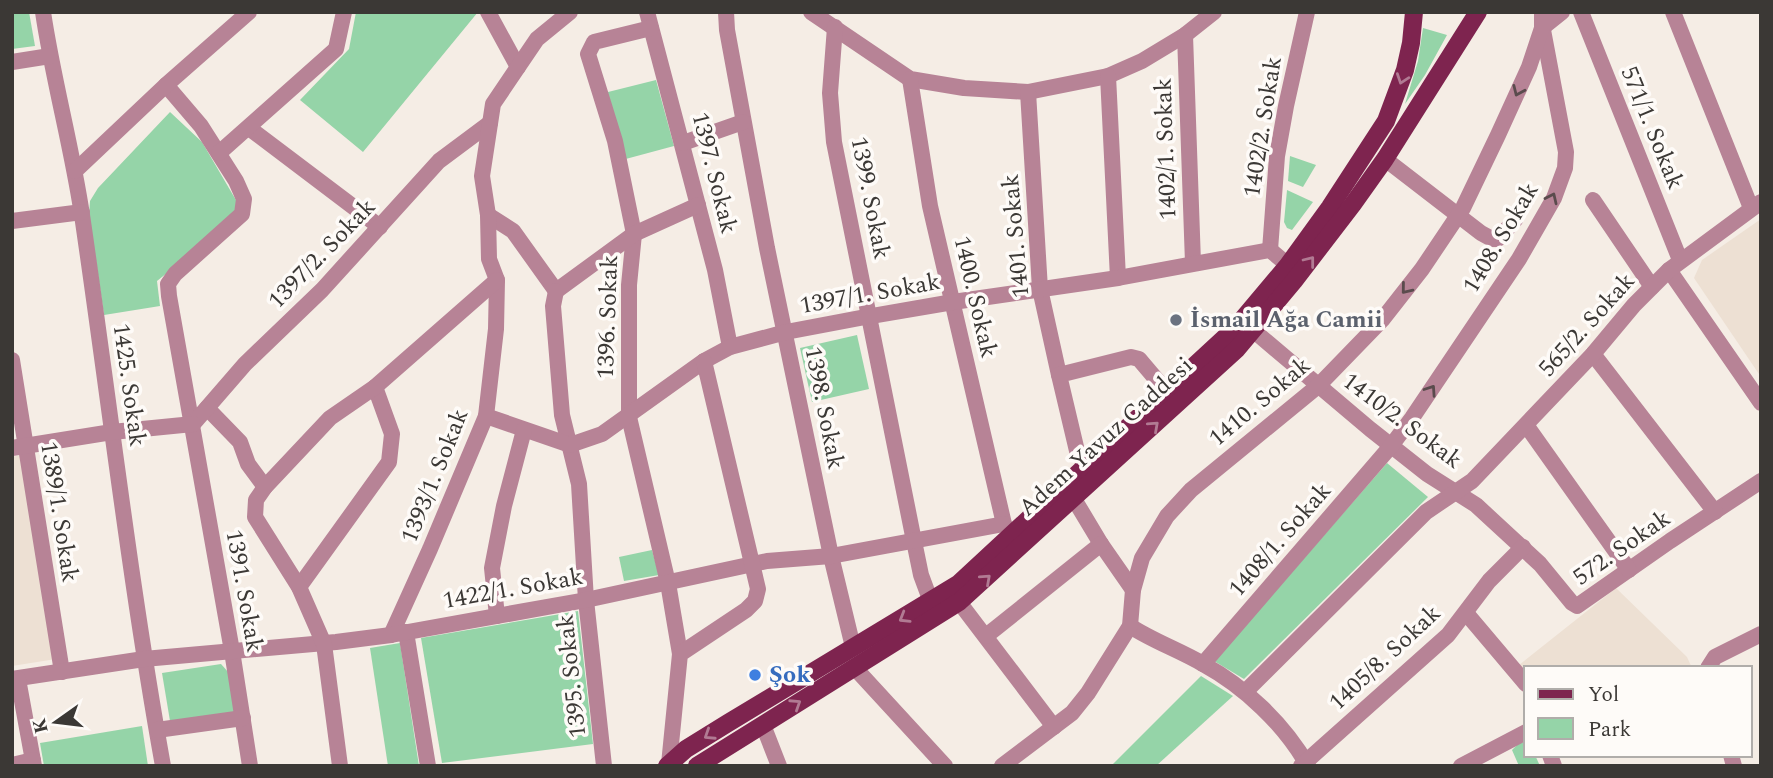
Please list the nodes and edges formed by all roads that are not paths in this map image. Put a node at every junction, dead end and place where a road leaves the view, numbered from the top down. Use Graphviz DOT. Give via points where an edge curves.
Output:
graph roads {
  1 [pos="43,12"];
  2 [pos="249,12"];
  3 [pos="344,12"];
  4 [pos="488,12"];
  5 [pos="570,12"];
  6 [pos="726,12"];
  7 [pos="811,12"];
  8 [pos="1214,12"];
  9 [pos="1307,12"];
  10 [pos="1414,12"];
  11 [pos="1478,12"];
  12 [pos="1562,12"];
  13 [pos="1581,12"];
  14 [pos="1673,12"];
  15 [pos="649,20"];
  16 [pos="1542,20"];
  17 [pos="835,27"];
  18 [pos="1185,35"];
  19 [pos="50,56"];
  20 [pos="12,62"];
  21 [pos="518,67"];
  22 [pos="1108,76"];
  23 [pos="910,79"];
  24 [pos="166,85"];
  25 [pos="1028,92"];
  26 [pos="743,122"];
  27 [pos="490,123"];
  28 [pos="249,128"];
  29 [pos="683,143"];
  30 [pos="219,153"];
  31 [pos="1385,159"];
  32 [pos="75,171"];
  33 [pos="1593,200"];
  34 [pos="698,205"];
  35 [pos="1756,205"];
  36 [pos="82,212"];
  37 [pos="488,215"];
  38 [pos="1459,215"];
  39 [pos="1515,220"];
  40 [pos="12,221"];
  41 [pos="380,227"];
  42 [pos="634,234"];
  43 [pos="1270,250"];
  44 [pos="1193,263"];
  45 [pos="1288,265"];
  46 [pos="1674,265"];
  47 [pos="1118,278"];
  48 [pos="498,280"];
  49 [pos="1652,287"];
  50 [pos="1041,289"];
  51 [pos="556,291"];
  52 [pos="953,302"];
  53 [pos="870,317"];
  54 [pos="1254,331"];
  55 [pos="786,332"];
  56 [pos="730,347"];
  57 [pos="1593,355"];
  58 [pos="12,360"];
  59 [pos="704,360"];
  60 [pos="1059,375"];
  61 [pos="1318,386"];
  62 [pos="375,387"];
  63 [pos="1167,392"];
  64 [pos="1761,402"];
  65 [pos="208,408"];
  66 [pos="486,416"];
  67 [pos="629,416"];
  68 [pos="193,424"];
  69 [pos="1526,425"];
  70 [pos="524,430"];
  71 [pos="112,432"];
  72 [pos="569,445"];
  73 [pos="1391,446"];
  74 [pos="19,447"];
  75 [pos="1086,467"];
  76 [pos="1761,481"];
  77 [pos="265,487"];
  78 [pos="1458,492"];
  79 [pos="1074,499"];
  80 [pos="1715,512"];
  81 [pos="1009,528"];
  82 [pos="914,541"];
  83 [pos="1101,544"];
  84 [pos="1523,547"];
  85 [pos="831,556"];
  86 [pos="753,564"];
  87 [pos="1629,570"];
  88 [pos="668,583"];
  89 [pos="299,587"];
  90 [pos="1133,590"];
  91 [pos="586,600"];
  92 [pos="931,602"];
  93 [pos="959,602"];
  94 [pos="1466,612"];
  95 [pos="497,616"];
  96 [pos="1130,626"];
  97 [pos="399,633"];
  98 [pos="1761,634"];
  99 [pos="986,636"];
  100 [pos="324,643"];
  101 [pos="853,647"];
  102 [pos="232,651"];
  103 [pos="680,654"];
  104 [pos="144,659"];
  105 [pos="1203,664"];
  106 [pos="1709,666"];
  107 [pos="854,667"];
  108 [pos="62,672"];
  109 [pos="15,679"];
  110 [pos="1524,682"];
  111 [pos="1245,691"];
  112 [pos="243,718"];
  113 [pos="763,725"];
  114 [pos="1054,727"];
  115 [pos="157,730"];
  116 [pos="1524,733"];
  117 [pos="34,763"];
  118 [pos="1305,764"];
  119 [pos="12,765"];
  120 [pos="668,765"];
  121 [pos="163,766"];
  122 [pos="250,766"];
  123 [pos="340,766"];
  124 [pos="428,766"];
  125 [pos="604,766"];
  126 [pos="696,766"];
  127 [pos="779,766"];
  128 [pos="945,766"];
  129 [pos="1002,766"];
  130 [pos="1461,766"];
  1 -- 19 [label="street, 1425. Sokak"];
  2 -- 24 [label="street"];
  3 -- 28 [label="street" via="336,49"];
  4 -- 21 [label="street"];
  5 -- 21 [label="street, 1393/1. Sokak" via="537,39"];
  6 -- 26 [label="street, 1398. Sokak"];
  7 -- 17 [label="street"];
  8 -- 18 [label="street"];
  9 -- 43 [label="street, 1402/2. Sokak" via="1278,156"];
  10 -- 45 [label="main road, Adem Yavuz Caddesi, one-way" via="1405,70 1386,121"];
  11 -- 31 [label="main road, Adem Yavuz Caddesi"];
  12 -- 16 [label="street"];
  13 -- 46 [label="street, 571/1. Sokak"];
  14 -- 35 [label="street"];
  15 -- 29 [label="street, 1397. Sokak"];
  15 -- 42 [label="street, 1396. Sokak" via="594,42 587,54 615,141"];
  16 -- 38 [label="street, 1410. Sokak, one-way" via="1529,67"];
  73 -- 16 [label="street, 1408. Sokak, one-way" via="1520,260 1554,198 1565,167 1564,134"];
  17 -- 23 [label="street"];
  17 -- 53 [label="street, 1399. Sokak" via="830,93 834,142"];
  18 -- 22 [label="street"];
  18 -- 44 [label="street, 1402/1. Sokak"];
  19 -- 20 [label="street"];
  19 -- 32 [label="street, 1425. Sokak"];
  21 -- 27 [label="street, 1393/1. Sokak" via="493,104"];
  22 -- 25 [label="street"];
  22 -- 47 [label="street"];
  23 -- 25 [label="street"];
  23 -- 52 [label="street, 1400. Sokak" via="930,206"];
  24 -- 30 [label="street"];
  24 -- 32 [label="street"];
  25 -- 50 [label="street, 1401. Sokak"];
  26 -- 29 [label="street"];
  26 -- 55 [label="street, 1398. Sokak"];
  27 -- 37 [label="street, 1393/1. Sokak" via="482,176"];
  27 -- 41 [label="street, 1397/2. Sokak" via="439,161"];
  28 -- 30 [label="street"];
  28 -- 41 [label="street"];
  29 -- 34 [label="street, 1397. Sokak"];
  30 -- 68 [label="street, 1391. Sokak" via="244,199 242,214 168,284"];
  31 -- 38 [label="street"];
  54 -- 31 [label="main road, Adem Yavuz Caddesi, one-way"];
  32 -- 36 [label="street, 1425. Sokak"];
  33 -- 49 [label="street"];
  34 -- 42 [label="street"];
  34 -- 56 [label="street, 1397. Sokak"];
  35 -- 46 [label="street, 565/2. Sokak"];
  36 -- 40 [label="street"];
  36 -- 71 [label="street, 1425. Sokak"];
  37 -- 48 [label="street, 1393/1. Sokak" via="489,259"];
  37 -- 51 [label="street" via="513,231"];
  38 -- 39 [label="street" via="1492,239 1498,239"];
  38 -- 61 [label="street, 1410. Sokak, one-way" via="1382,320"];
  41 -- 65 [label="street, 1397/2. Sokak"];
  42 -- 51 [label="street"];
  42 -- 67 [label="street, 1396. Sokak" via="629,285"];
  43 -- 44 [label="street, 1397/1. Sokak"];
  43 -- 45 [label="street"];
  44 -- 47 [label="street, 1397/1. Sokak"];
  45 -- 63 [label="main road, Adem Yavuz Caddesi" via="1235,328"];
  46 -- 49 [label="street, 565/2. Sokak"];
  46 -- 64 [label="street, 571/1. Sokak"];
  47 -- 50 [label="street, 1397/1. Sokak"];
  48 -- 62 [label="street"];
  48 -- 66 [label="street, 1393/1. Sokak"];
  49 -- 57 [label="street, 565/2. Sokak"];
  50 -- 52 [label="street, 1397/1. Sokak"];
  50 -- 60 [label="street, 1401. Sokak"];
  51 -- 72 [label="street, 1395. Sokak" via="562,415"];
  52 -- 53 [label="street, 1397/1. Sokak"];
  52 -- 81 [label="street, 1400. Sokak"];
  53 -- 55 [label="street, 1397/1. Sokak"];
  53 -- 82 [label="street, 1399. Sokak"];
  54 -- 61 [label="street, 1410/2. Sokak"];
  79 -- 54 [label="main road, Adem Yavuz Caddesi, one-way"];
  55 -- 56 [label="street, 1397/1. Sokak"];
  55 -- 85 [label="street, 1398. Sokak"];
  56 -- 59 [label="street, 1397/1. Sokak"];
  57 -- 69 [label="street, 565/2. Sokak"];
  57 -- 80 [label="street"];
  58 -- 74 [label="street, 1389/1. Sokak"];
  59 -- 67 [label="street, 1397/1. Sokak"];
  59 -- 86 [label="street"];
  60 -- 63 [label="street" via="1131,357 1139,359"];
  60 -- 75 [label="street, 1401. Sokak" via="1077,451"];
  61 -- 73 [label="street, 1410/2. Sokak"];
  61 -- 90 [label="street, 1410. Sokak" via="1175,507 1142,558"];
  62 -- 77 [label="street" via="330,418"];
  62 -- 89 [label="street" via="392,434 389,462"];
  63 -- 75 [label="main road, Adem Yavuz Caddesi"];
  65 -- 68 [label="street, 1397/2. Sokak"];
  65 -- 77 [label="street" via="240,442 248,464"];
  66 -- 70 [label="street"];
  66 -- 97 [label="street, 1393/1. Sokak"];
  67 -- 72 [label="street, 1397/1. Sokak" via="602,435"];
  67 -- 88 [label="street, 1396. Sokak"];
  68 -- 71 [label="street"];
  68 -- 102 [label="street, 1391. Sokak"];
  69 -- 78 [label="street, 565/2. Sokak"];
  69 -- 87 [label="street"];
  70 -- 72 [label="street"];
  70 -- 95 [label="street" via="492,568"];
  71 -- 74 [label="street"];
  71 -- 104 [label="street, 1425. Sokak"];
  72 -- 91 [label="street, 1395. Sokak" via="579,484"];
  73 -- 78 [label="street, 1410/2. Sokak"];
  73 -- 105 [label="street, 1408/1. Sokak"];
  74 -- 108 [label="street, 1389/1. Sokak"];
  75 -- 81 [label="main road, Adem Yavuz Caddesi"];
  76 -- 80 [label="street, 572. Sokak"];
  77 -- 89 [label="street" via="256,500 255,517"];
  78 -- 84 [label="street, 1410/2. Sokak"];
  78 -- 111 [label="street, 565/2. Sokak" via="1426,512"];
  79 -- 83 [label="street"];
  93 -- 79 [label="main road, Adem Yavuz Caddesi, one-way"];
  80 -- 87 [label="street, 572. Sokak"];
  81 -- 82 [label="street, 1422/1. Sokak"];
  81 -- 92 [label="main road, Adem Yavuz Caddesi" via="958,584"];
  82 -- 85 [label="street, 1422/1. Sokak"];
  82 -- 92 [label="street, 1399. Sokak"];
  83 -- 90 [label="street"];
  83 -- 99 [label="street"];
  84 -- 87 [label="street, 572. Sokak" via="1577,606"];
  84 -- 94 [label="street, 1405/8. Sokak"];
  85 -- 86 [label="street, 1422/1. Sokak"];
  85 -- 101 [label="street, 1398. Sokak"];
  86 -- 88 [label="street, 1422/1. Sokak"];
  86 -- 103 [label="street" via="758,589 755,601"];
  88 -- 91 [label="street, 1422/1. Sokak"];
  88 -- 103 [label="street, 1396. Sokak"];
  89 -- 100 [label="street"];
  90 -- 96 [label="street, 1410. Sokak"];
  91 -- 95 [label="street, 1422/1. Sokak"];
  91 -- 125 [label="street, 1395. Sokak"];
  92 -- 101 [label="main road, Adem Yavuz Caddesi, one-way"];
  93 -- 99 [label="street"];
  93 -- 107 [label="main road, Adem Yavuz Caddesi"];
  94 -- 110 [label="street"];
  94 -- 118 [label="street, 1405/8. Sokak" via="1448,635"];
  95 -- 97 [label="street, 1422/1. Sokak"];
  96 -- 105 [label="street"];
  96 -- 114 [label="street, 1410. Sokak" via="1088,693"];
  97 -- 100 [label="street, 1422/1. Sokak"];
  97 -- 124 [label="street"];
  98 -- 106 [label="street" via="1716,657"];
  99 -- 114 [label="street"];
  100 -- 102 [label="street, 1422/1. Sokak"];
  100 -- 123 [label="street"];
  101 -- 120 [label="main road, Adem Yavuz Caddesi, one-way" via="686,749"];
  102 -- 104 [label="street, 1422/1. Sokak"];
  102 -- 112 [label="street, 1391. Sokak"];
  103 -- 120 [label="street, 1396. Sokak"];
  104 -- 108 [label="street, 1422/1. Sokak"];
  104 -- 115 [label="street, 1425. Sokak"];
  105 -- 111 [label="street"];
  113 -- 107 [label="main road, Adem Yavuz Caddesi, one-way"];
  107 -- 128 [label="street"];
  108 -- 109 [label="street, 1422/1. Sokak"];
  109 -- 117 [label="street"];
  111 -- 118 [label="street"];
  112 -- 115 [label="street"];
  112 -- 122 [label="street, 1391. Sokak"];
  113 -- 126 [label="main road, Adem Yavuz Caddesi"];
  113 -- 127 [label="street"];
  114 -- 129 [label="street, 1410. Sokak"];
  115 -- 121 [label="street, 1425. Sokak"];
  116 -- 130 [label="street"];
  117 -- 119 [label="street"];
}
